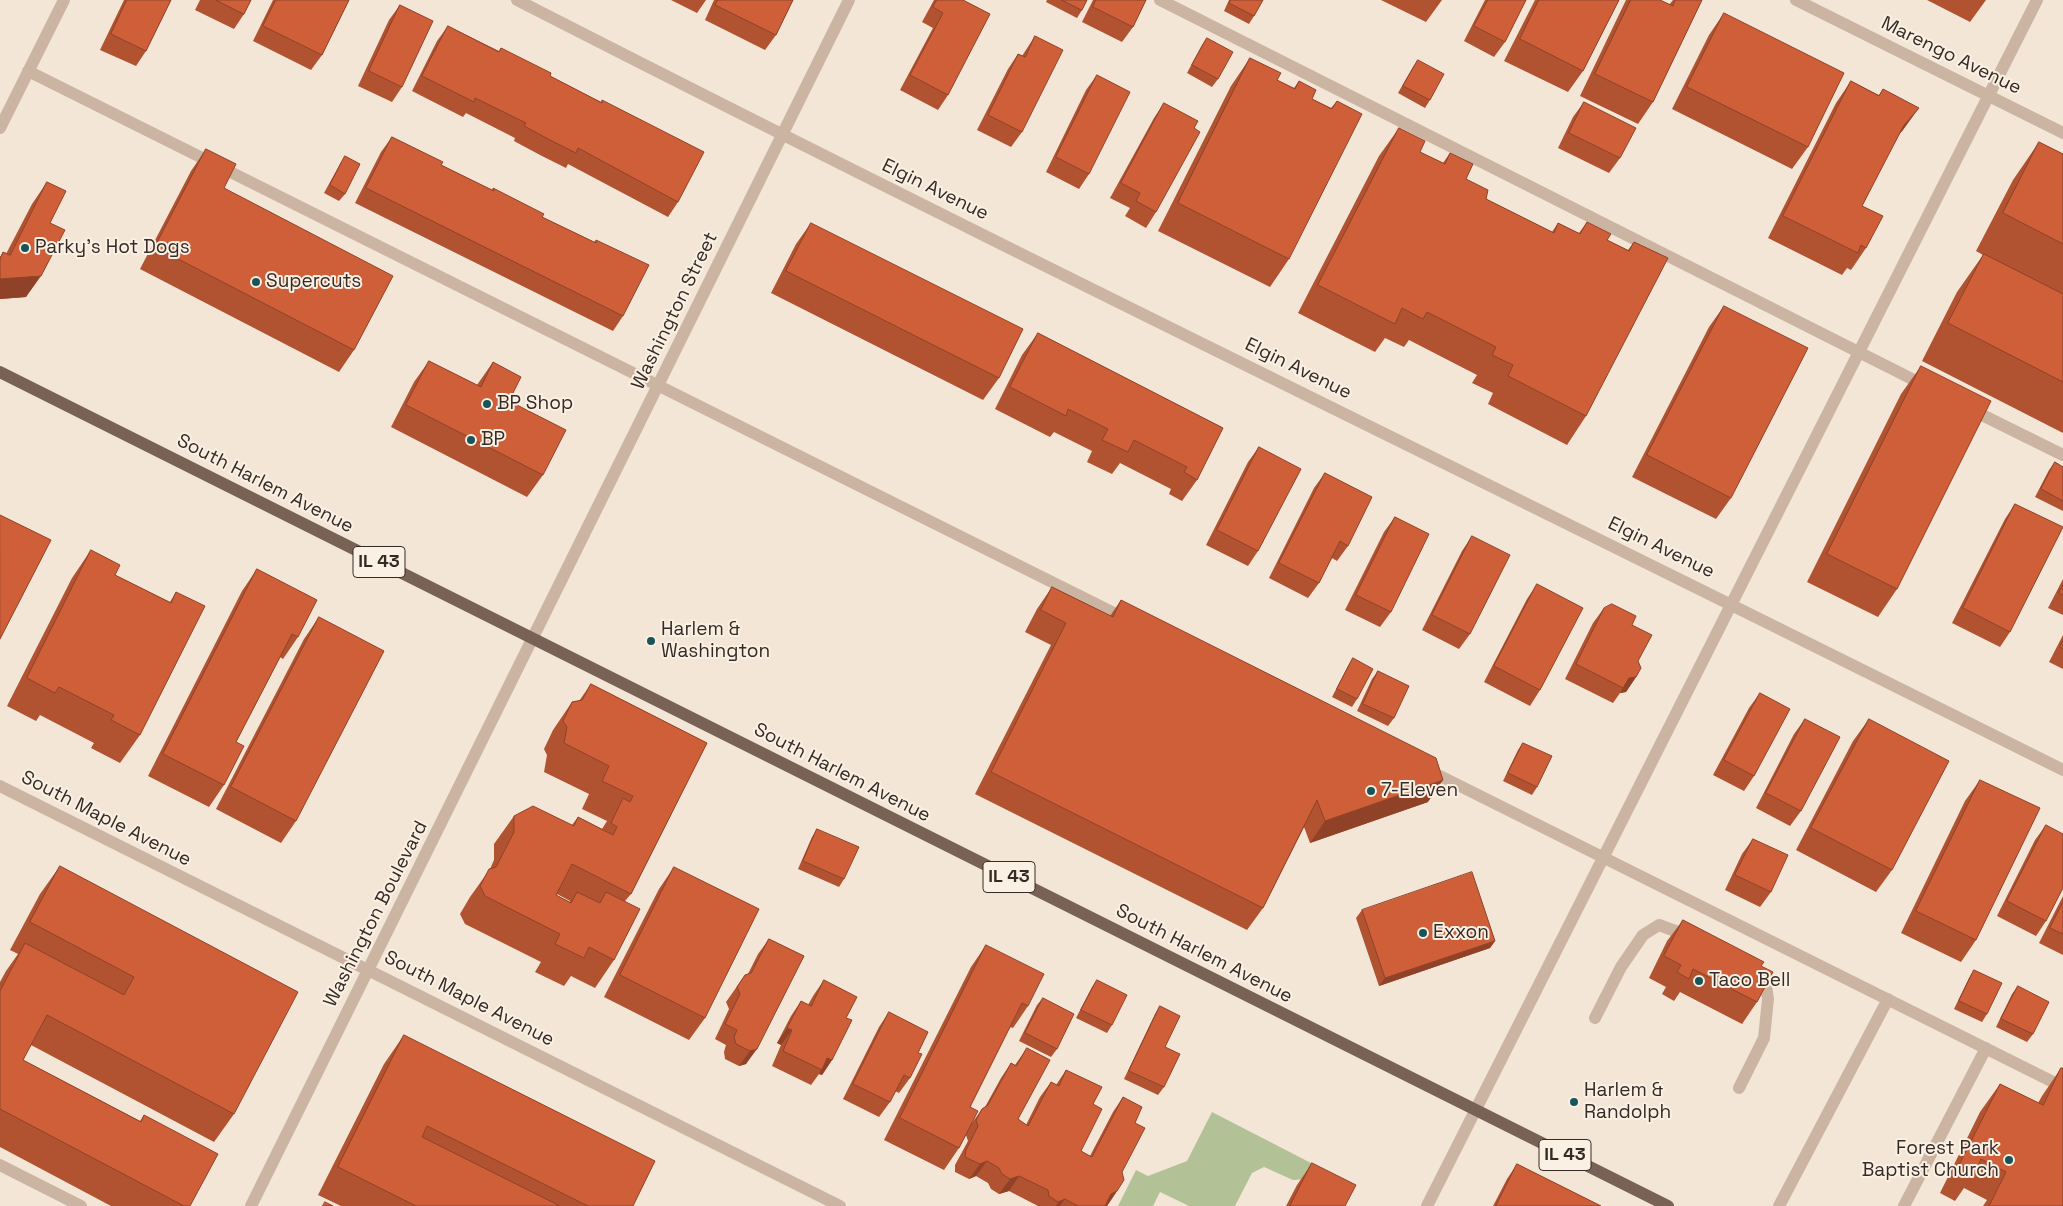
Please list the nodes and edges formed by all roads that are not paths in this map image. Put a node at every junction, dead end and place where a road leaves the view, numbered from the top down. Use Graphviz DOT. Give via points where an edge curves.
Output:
graph roads {
  1 [pos="64,0"];
  2 [pos="517,0"];
  3 [pos="849,0"];
  4 [pos="1160,0"];
  5 [pos="1796,0"];
  6 [pos="2038,0"];
  7 [pos="28,72"];
  8 [pos="1989,96"];
  9 [pos="0,128"];
  10 [pos="2063,133"];
  11 [pos="782,136"];
  12 [pos="1859,352"];
  13 [pos="0,372"];
  14 [pos="658,386"];
  15 [pos="1940,394"];
  16 [pos="1958,402"];
  17 [pos="2063,455"];
  18 [pos="1732,604"];
  19 [pos="1138,625"];
  20 [pos="533,639"];
  21 [pos="1414,763"];
  22 [pos="2063,770"];
  23 [pos="0,786"];
  24 [pos="1603,858"];
  25 [pos="1703,943"];
  26 [pos="369,970"];
  27 [pos="1750,970"];
  28 [pos="1888,999"];
  29 [pos="1595,1018"];
  30 [pos="1986,1048"];
  31 [pos="2063,1087"];
  32 [pos="1739,1088"];
  33 [pos="1475,1110"];
  34 [pos="0,1165"];
  35 [pos="82,1206"];
  36 [pos="251,1206"];
  37 [pos="840,1206"];
  38 [pos="1427,1206"];
  39 [pos="1668,1206"];
  40 [pos="1779,1206"];
  41 [pos="1904,1206"];
  1 -- 7 [label="street"];
  2 -- 11 [label="street, Elgin Avenue"];
  3 -- 11 [label="street, Washington Street"];
  4 -- 12 [label="street"];
  5 -- 8 [label="street, Marengo Avenue"];
  6 -- 8 [label="street"];
  7 -- 9 [label="street"];
  7 -- 14 [label="street"];
  8 -- 10 [label="street, Marengo Avenue"];
  8 -- 12 [label="street"];
  11 -- 14 [label="street, Washington Street"];
  11 -- 18 [label="street, Elgin Avenue"];
  12 -- 15 [label="street"];
  12 -- 18 [label="street"];
  13 -- 20 [label="main road, South Harlem Avenue / IL 43"];
  14 -- 19 [label="street"];
  14 -- 20 [label="street, Washington Street"];
  16 -- 17 [label="street"];
  18 -- 22 [label="street, Elgin Avenue"];
  18 -- 24 [label="street"];
  20 -- 26 [label="street, Washington Boulevard"];
  20 -- 33 [label="main road, South Harlem Avenue / IL 43"];
  21 -- 24 [label="street"];
  23 -- 26 [label="street, South Maple Avenue"];
  24 -- 28 [label="street"];
  24 -- 33 [label="street"];
  25 -- 29 [label="street" via="1659,925 1643,935 1621,968"];
  26 -- 36 [label="street, Washington Boulevard"];
  26 -- 37 [label="street, South Maple Avenue"];
  27 -- 32 [label="street" via="1765,979 1768,999 1764,1038"];
  28 -- 30 [label="street"];
  28 -- 40 [label="street"];
  30 -- 31 [label="street"];
  30 -- 41 [label="street"];
  33 -- 38 [label="street"];
  33 -- 39 [label="main road, South Harlem Avenue / IL 43"];
  34 -- 35 [label="street"];
}
